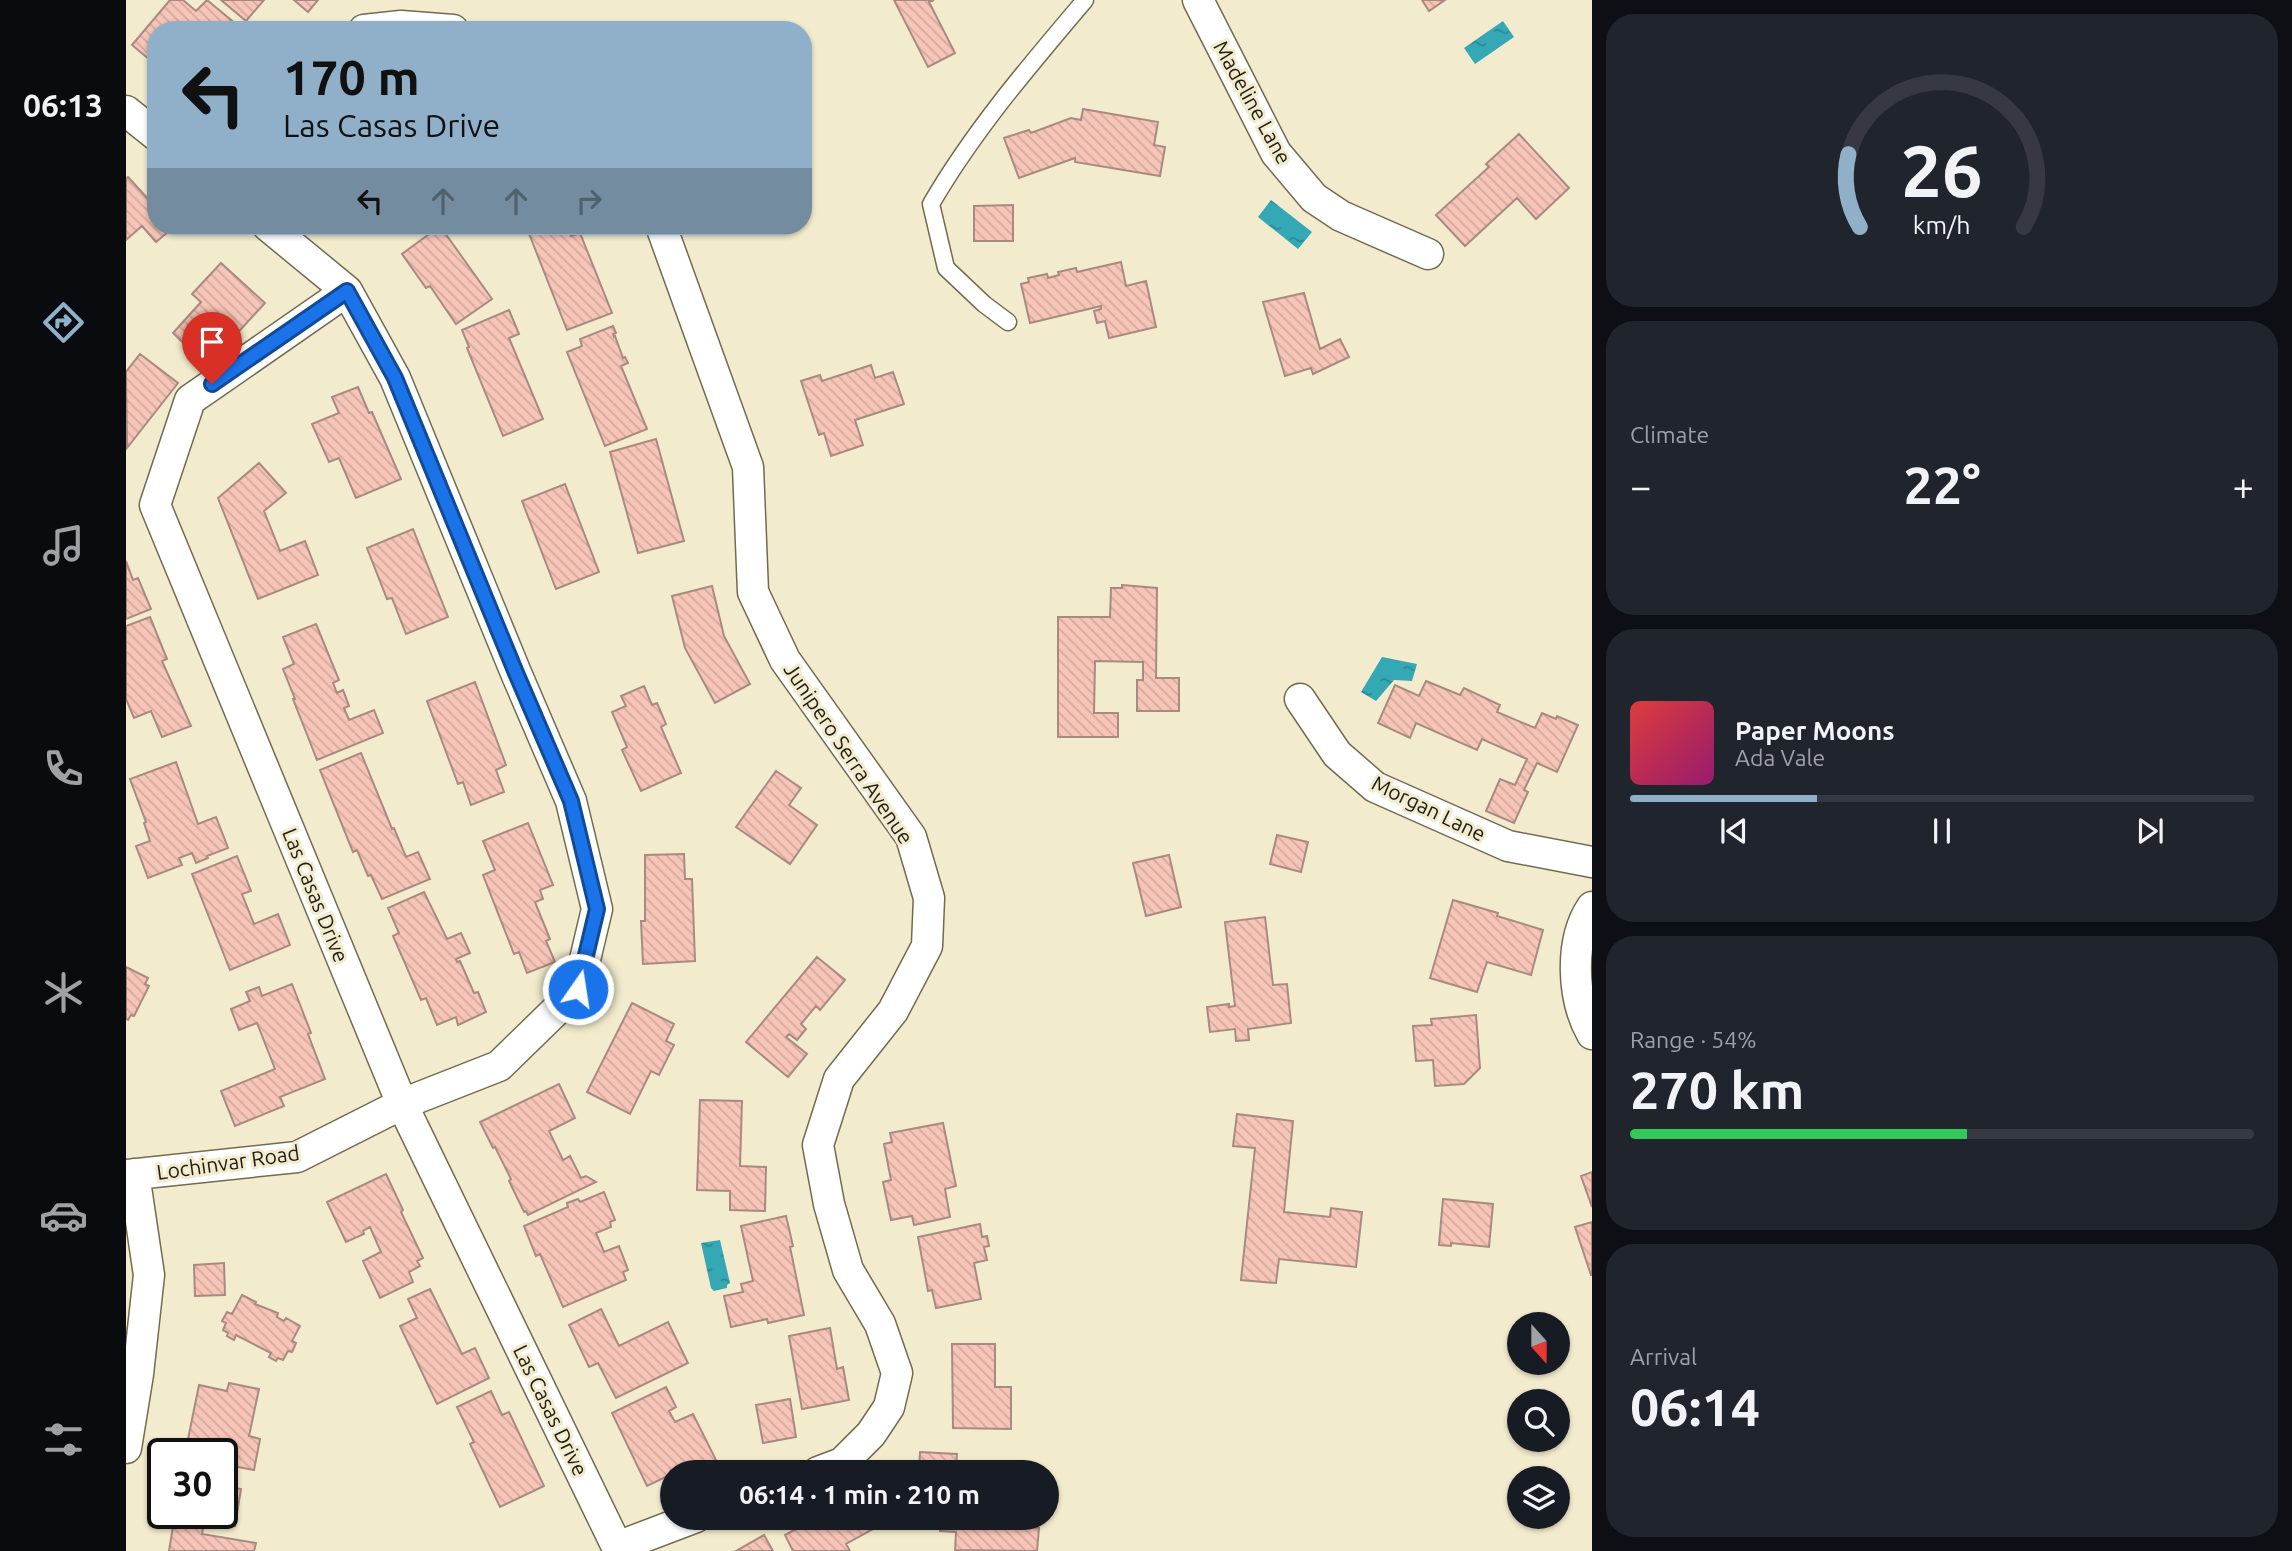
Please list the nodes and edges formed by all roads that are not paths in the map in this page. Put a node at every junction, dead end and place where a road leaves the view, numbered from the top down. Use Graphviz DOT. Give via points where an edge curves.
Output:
graph roads {
  1 [pos="1085,0"];
  2 [pos="1198,0"];
  3 [pos="126,111"];
  4 [pos="147,128"];
  5 [pos="279,235"];
  6 [pos="663,235"];
  7 [pos="1428,254"];
  8 [pos="347,291"];
  9 [pos="1008,322"];
  10 [pos="1300,699"];
  11 [pos="1592,862"];
  12 [pos="1592,907"];
  13 [pos="1592,1034"];
  14 [pos="402,1104"];
  15 [pos="130,1175"];
  16 [pos="126,1448"];
  17 [pos="845,1460"];
  18 [pos="664,1530"];
  19 [pos="618,1549"];
  1 -- 9 [label="lane" via="1012,87 954,164 931,204 946,268"];
  2 -- 7 [label="street, Madeline Lane" via="1276,153 1314,198 1350,220"];
  3 -- 4 [label="street"];
  5 -- 8 [label="street"];
  6 -- 17 [label="street, Junipero Serra Avenue" via="748,467 753,592 785,660 911,837 929,898 927,946 893,1011 839,1079 818,1145 848,1270 880,1324 897,1373 889,1407"];
  8 -- 14 [label="street, Las Casas Drive" via="190,400 155,505"];
  8 -- 14 [label="street, Lochinvar Road" via="395,378 571,801 597,909 578,989 499,1066"];
  10 -- 11 [label="street, Morgan Lane" via="1337,754 1375,787 1508,846"];
  12 -- 13 [label="street" via="1584,919 1576,973 1577,997"];
  14 -- 15 [label="street, Lochinvar Road" via="297,1157"];
  14 -- 19 [label="street, Las Casas Drive"];
  15 -- 16 [label="street" via="149,1275"];
  18 -- 19 [label="street"];
}
